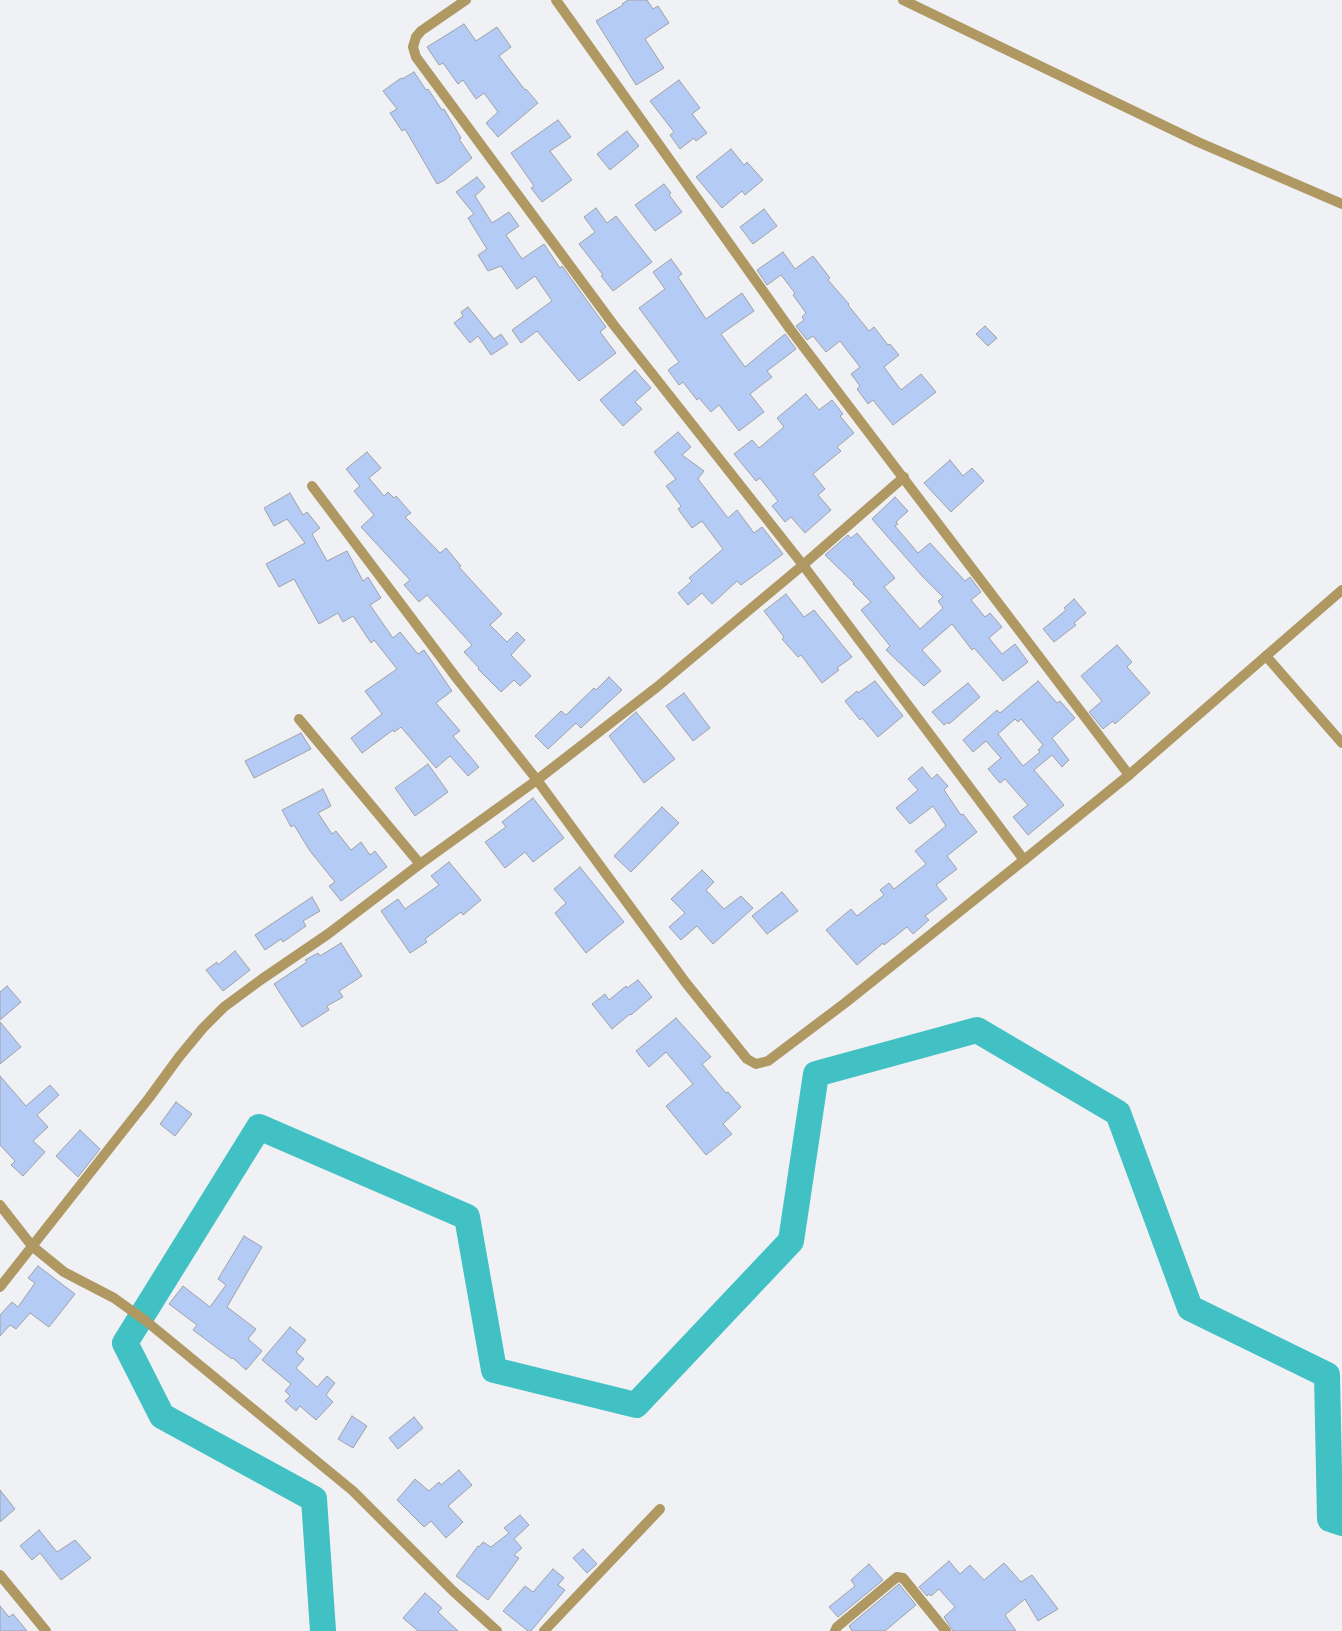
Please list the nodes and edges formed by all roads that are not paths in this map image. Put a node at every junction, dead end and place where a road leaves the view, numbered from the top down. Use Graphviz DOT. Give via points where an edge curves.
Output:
graph roads {
  1 [pos="466,0"];
  2 [pos="556,0"];
  3 [pos="903,0"];
  4 [pos="1342,204"];
  5 [pos="904,477"];
  6 [pos="312,486"];
  7 [pos="804,565"];
  8 [pos="1342,590"];
  9 [pos="1266,656"];
  10 [pos="299,719"];
  11 [pos="1342,742"];
  12 [pos="1129,775"];
  13 [pos="537,780"];
  14 [pos="1024,860"];
  15 [pos="420,864"];
  16 [pos="0,1205"];
  17 [pos="32,1246"];
  18 [pos="0,1287"];
  19 [pos="660,1509"];
  20 [pos="0,1575"];
  21 [pos="46,1631"];
  22 [pos="497,1631"];
  23 [pos="544,1631"];
  24 [pos="835,1631"];
  25 [pos="946,1631"];
  1 -- 7 [label="street" via="421,31 413,47 416,57 613,324"];
  2 -- 5 [label="street" via="790,329"];
  3 -- 4 [label="street" via="1189,138"];
  5 -- 7 [label="street"];
  5 -- 12 [label="street"];
  6 -- 13 [label="street"];
  7 -- 13 [label="street" via="657,687"];
  7 -- 14 [label="street"];
  8 -- 9 [label="street"];
  9 -- 11 [label="street"];
  9 -- 12 [label="street"];
  10 -- 15 [label="street"];
  12 -- 14 [label="street"];
  13 -- 14 [label="street" via="686,984 747,1058 756,1064 768,1061 838,1009"];
  13 -- 15 [label="street"];
  15 -- 17 [label="street" via="217,1014 179,1057"];
  16 -- 17 [label="street"];
  17 -- 18 [label="street"];
  17 -- 22 [label="street" via="64,1272 114,1298 146,1321 353,1491 452,1591"];
  19 -- 23 [label="street"];
  20 -- 21 [label="street"];
  24 -- 25 [label="street" via="897,1577 903,1578"];
}
